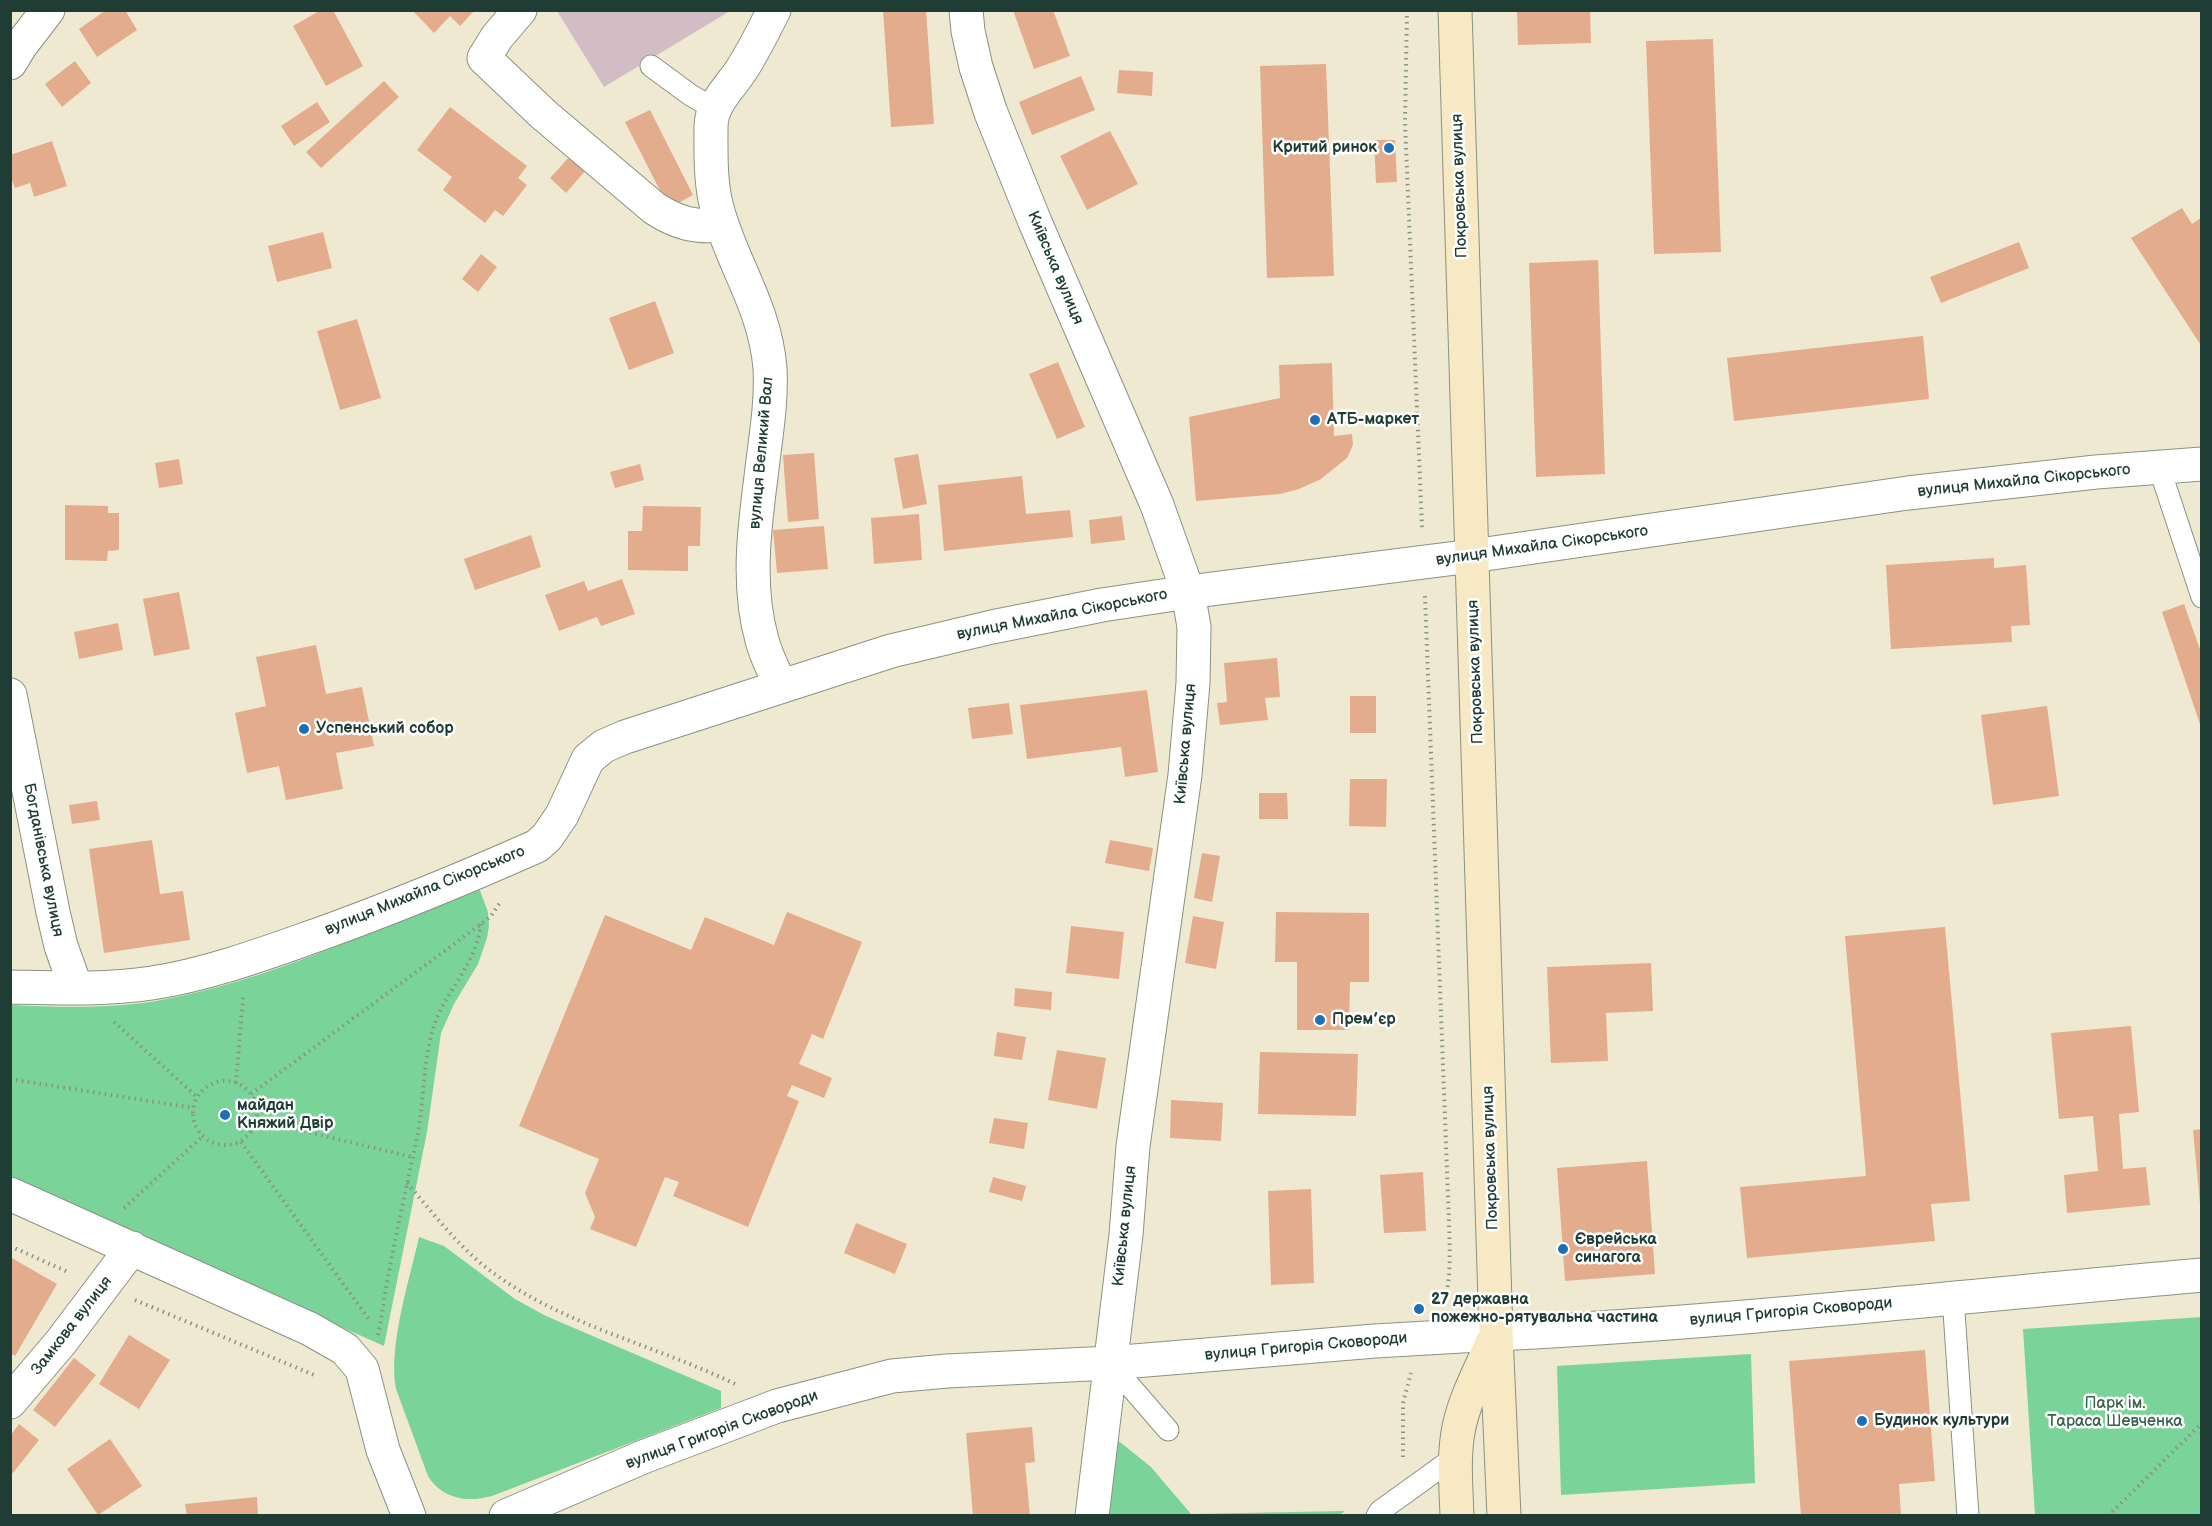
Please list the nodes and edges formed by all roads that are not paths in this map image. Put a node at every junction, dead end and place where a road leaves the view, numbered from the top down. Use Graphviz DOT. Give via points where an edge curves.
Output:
graph roads {
  1 [pos="48,10"];
  2 [pos="520,10"];
  3 [pos="774,10"];
  4 [pos="966,10"];
  5 [pos="1455,10"];
  6 [pos="16,54"];
  7 [pos="651,66"];
  8 [pos="714,109"];
  9 [pos="722,225"];
  10 [pos="2202,464"];
  11 [pos="2159,467"];
  12 [pos="1472,556"];
  13 [pos="1188,592"];
  14 [pos="2202,597"];
  15 [pos="781,686"];
  16 [pos="10,695"];
  17 [pos="10,987"];
  18 [pos="75,988"];
  19 [pos="10,1194"];
  20 [pos="132,1248"];
  21 [pos="2202,1275"];
  22 [pos="1953,1297"];
  23 [pos="1496,1334"];
  24 [pos="1110,1363"];
  25 [pos="10,1402"];
  26 [pos="1168,1430"];
  27 [pos="1455,1457"];
  28 [pos="409,1515"];
  29 [pos="506,1515"];
  30 [pos="1092,1515"];
  31 [pos="1377,1515"];
  32 [pos="1457,1515"];
  33 [pos="1504,1515"];
  34 [pos="1968,1515"];
  1 -- 6 [label="street"];
  2 -- 9 [label="street" via="484,58 654,208 684,224"];
  3 -- 8 [label="street" via="743,68"];
  4 -- 13 [label="street, Київська вулиця" via="976,67 991,113 1153,495"];
  5 -- 12 [label="main road, Покровська вулиця"];
  7 -- 8 [label="lane"];
  8 -- 9 [label="street, вулиця Великий Вал" via="713,185"];
  9 -- 15 [label="street, вулиця Великий Вал" via="760,315 767,342 770,400 755,526 753,580 761,638"];
  10 -- 11 [label="street, вулиця Михайла Сікорського"];
  11 -- 12 [label="street, вулиця Михайла Сікорського" via="1908,493"];
  11 -- 14 [label="lane"];
  12 -- 13 [label="street, вулиця Михайла Сікорського"];
  12 -- 23 [label="main road, Покровська вулиця"];
  13 -- 15 [label="street, вулиця Михайла Сікорського" via="992,627 891,651"];
  13 -- 24 [label="street, Київська вулиця" via="1194,627 1185,775 1133,1146"];
  15 -- 18 [label="street, вулиця Михайла Сікорського" via="604,746 588,759 562,815 547,837 537,846 505,860 246,960 149,983"];
  16 -- 18 [label="street, Богданівська вулиця" via="53,912"];
  17 -- 18 [label="street, вулиця Михайла Сікорського"];
  19 -- 20 [label="street"];
  20 -- 25 [label="street, Замкова вулиця"];
  20 -- 28 [label="street" via="345,1349 362,1368 383,1450"];
  21 -- 22 [label="street, вулиця Григорія Сковороди"];
  22 -- 23 [label="street, вулиця Григорія Сковороди"];
  22 -- 34 [label="lane"];
  23 -- 24 [label="street, вулиця Григорія Сковороди"];
  23 -- 27 [label="main road, Покровська вулиця" via="1459,1427"];
  23 -- 33 [label="main road, Покровська вулиця"];
  24 -- 26 [label="lane"];
  24 -- 29 [label="street, вулиця Григорія Сковороди" via="892,1376 777,1406"];
  24 -- 30 [label="street, Київська вулиця"];
  27 -- 31 [label="lane"];
  27 -- 32 [label="main road, Покровська вулиця"];
}
